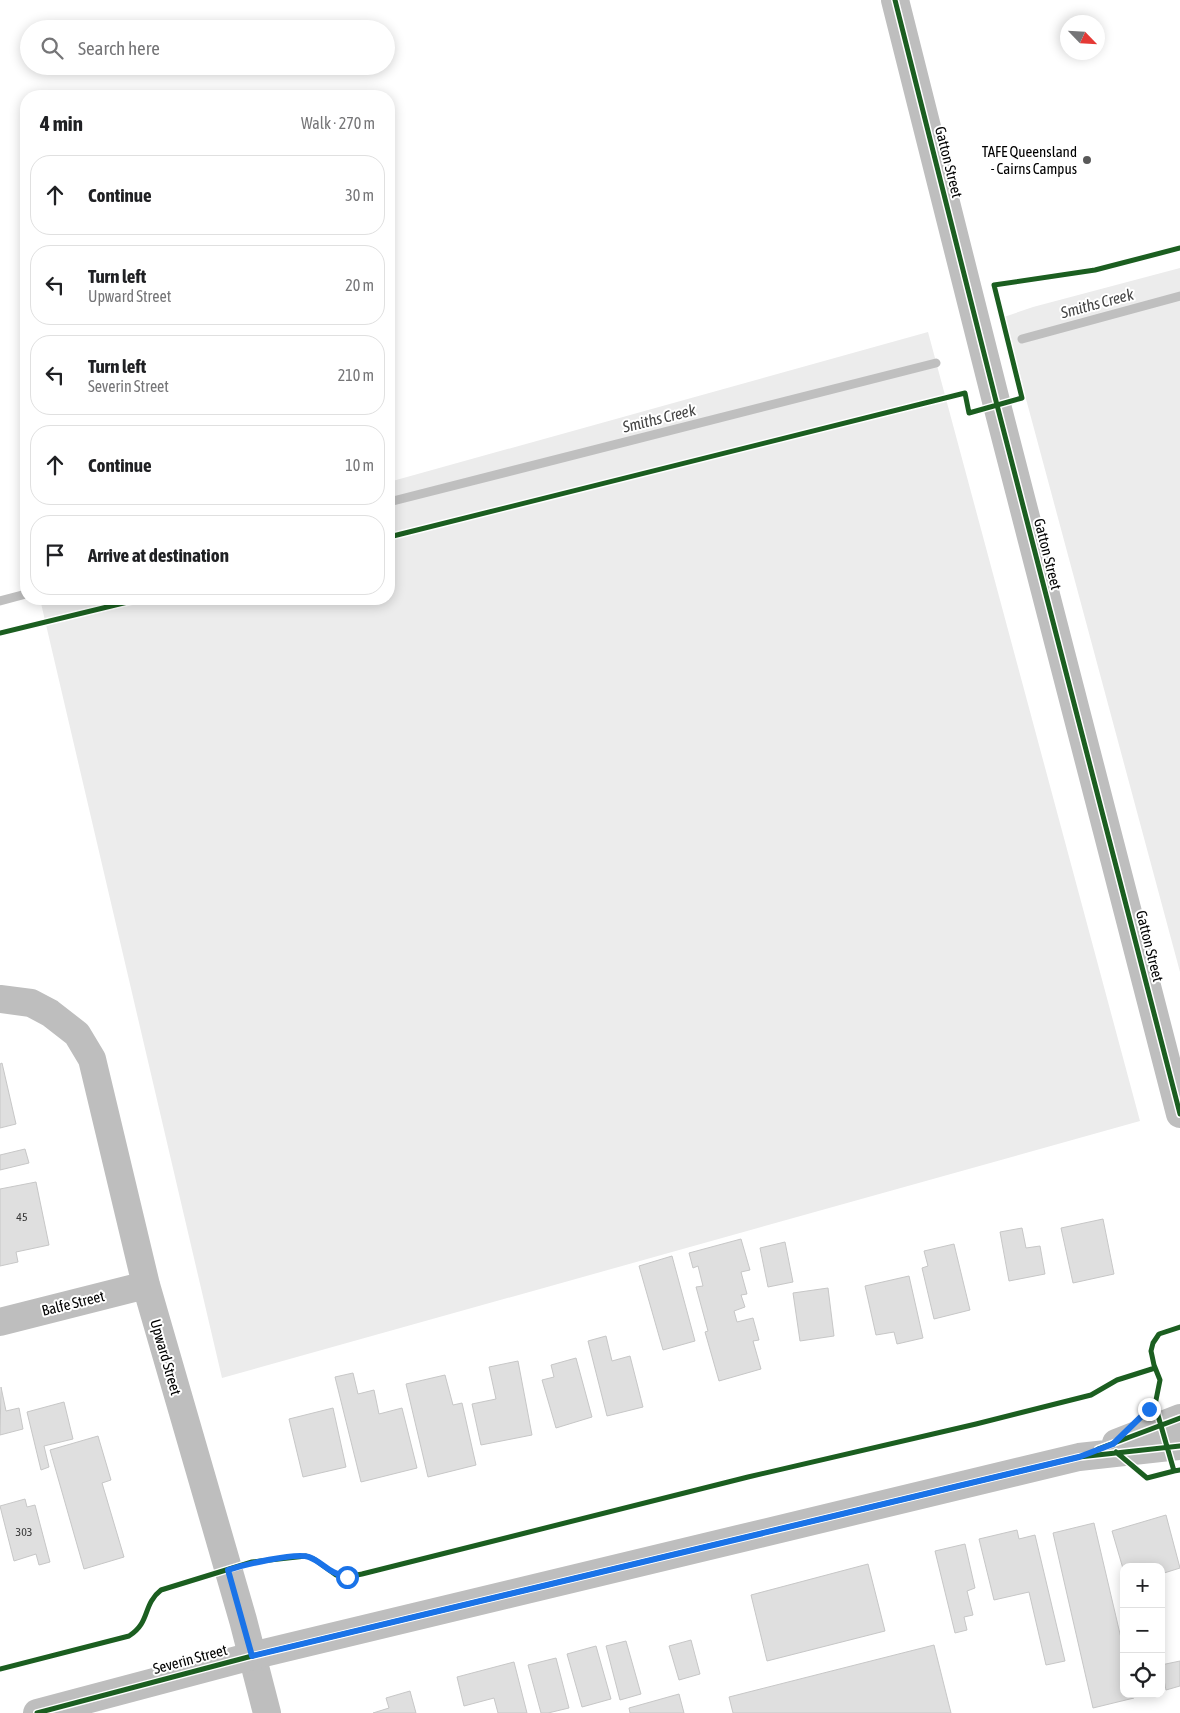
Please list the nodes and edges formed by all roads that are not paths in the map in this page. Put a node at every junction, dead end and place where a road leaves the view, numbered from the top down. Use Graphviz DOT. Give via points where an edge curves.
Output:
graph roads {
  1 [pos="895,0"];
  2 [pos="0,999"];
  3 [pos="1180,1114"];
  4 [pos="146,1285"];
  5 [pos="0,1322"];
  6 [pos="1180,1418"];
  7 [pos="1180,1446"];
  8 [pos="1079,1457"];
  9 [pos="252,1656"];
  10 [pos="37,1713"];
  11 [pos="267,1713"];
  1 -- 3 [label="street, Gatton Street"];
  2 -- 4 [label="street, Upward Street" via="31,1003 50,1013 77,1034 92,1058"];
  4 -- 5 [label="street, Balfe Street"];
  4 -- 9 [label="street, Upward Street"];
  6 -- 8 [label="street, Severin Street"];
  7 -- 8 [label="street, Severin Street"];
  8 -- 9 [label="street, Severin Street"];
  9 -- 10 [label="street, Severin Street"];
  9 -- 11 [label="street, Upward Street"];
}
